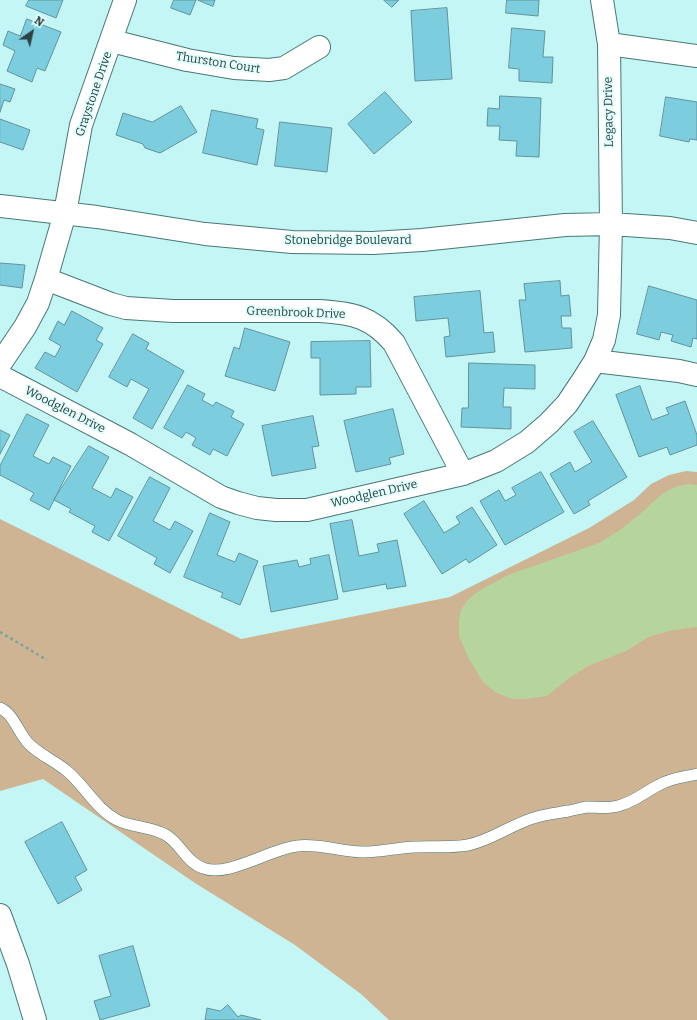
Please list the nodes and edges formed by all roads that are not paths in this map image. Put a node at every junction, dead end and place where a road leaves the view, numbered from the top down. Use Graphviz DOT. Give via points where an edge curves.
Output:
graph roads {
  1 [pos="126,0"];
  2 [pos="602,0"];
  3 [pos="112,41"];
  4 [pos="609,44"];
  5 [pos="319,47"];
  6 [pos="697,56"];
  7 [pos="0,206"];
  8 [pos="65,213"];
  9 [pos="611,224"];
  10 [pos="697,233"];
  11 [pos="46,280"];
  12 [pos="595,361"];
  13 [pos="0,364"];
  14 [pos="697,375"];
  15 [pos="0,376"];
  16 [pos="463,474"];
  17 [pos="0,708"];
  18 [pos="697,774"];
  19 [pos="0,915"];
  20 [pos="35,1020"];
  1 -- 3 [label="street, Graystone Drive"];
  2 -- 4 [label="street, Legacy Drive"];
  3 -- 5 [label="street, Thurston Court" via="186,60 234,68 269,70 284,68"];
  3 -- 8 [label="street, Graystone Drive" via="81,125"];
  4 -- 6 [label="street"];
  4 -- 9 [label="street, Legacy Drive"];
  7 -- 8 [label="street, Stonebridge Boulevard"];
  8 -- 9 [label="street, Stonebridge Boulevard" via="234,237 331,243 422,240 565,225"];
  8 -- 11 [label="street"];
  9 -- 10 [label="street, Stonebridge Boulevard" via="670,228"];
  9 -- 12 [label="street, Woodglen Drive" via="609,315 604,340"];
  11 -- 13 [label="street" via="38,303"];
  11 -- 16 [label="street, Greenbrook Drive" via="126,308 173,311 320,311 360,316 379,328 394,343"];
  12 -- 14 [label="street"];
  12 -- 16 [label="street, Woodglen Drive" via="566,404 527,442 496,461"];
  15 -- 16 [label="street, Woodglen Drive" via="130,444 221,497 257,508 307,510"];
  17 -- 18 [label="lane" via="9,715 28,743 66,771 106,813 130,825 165,834 194,864 205,869 229,868 298,846 363,852 468,845 491,838 536,817 587,807 616,807 638,799 661,784"];
  19 -- 20 [label="street"];
}
